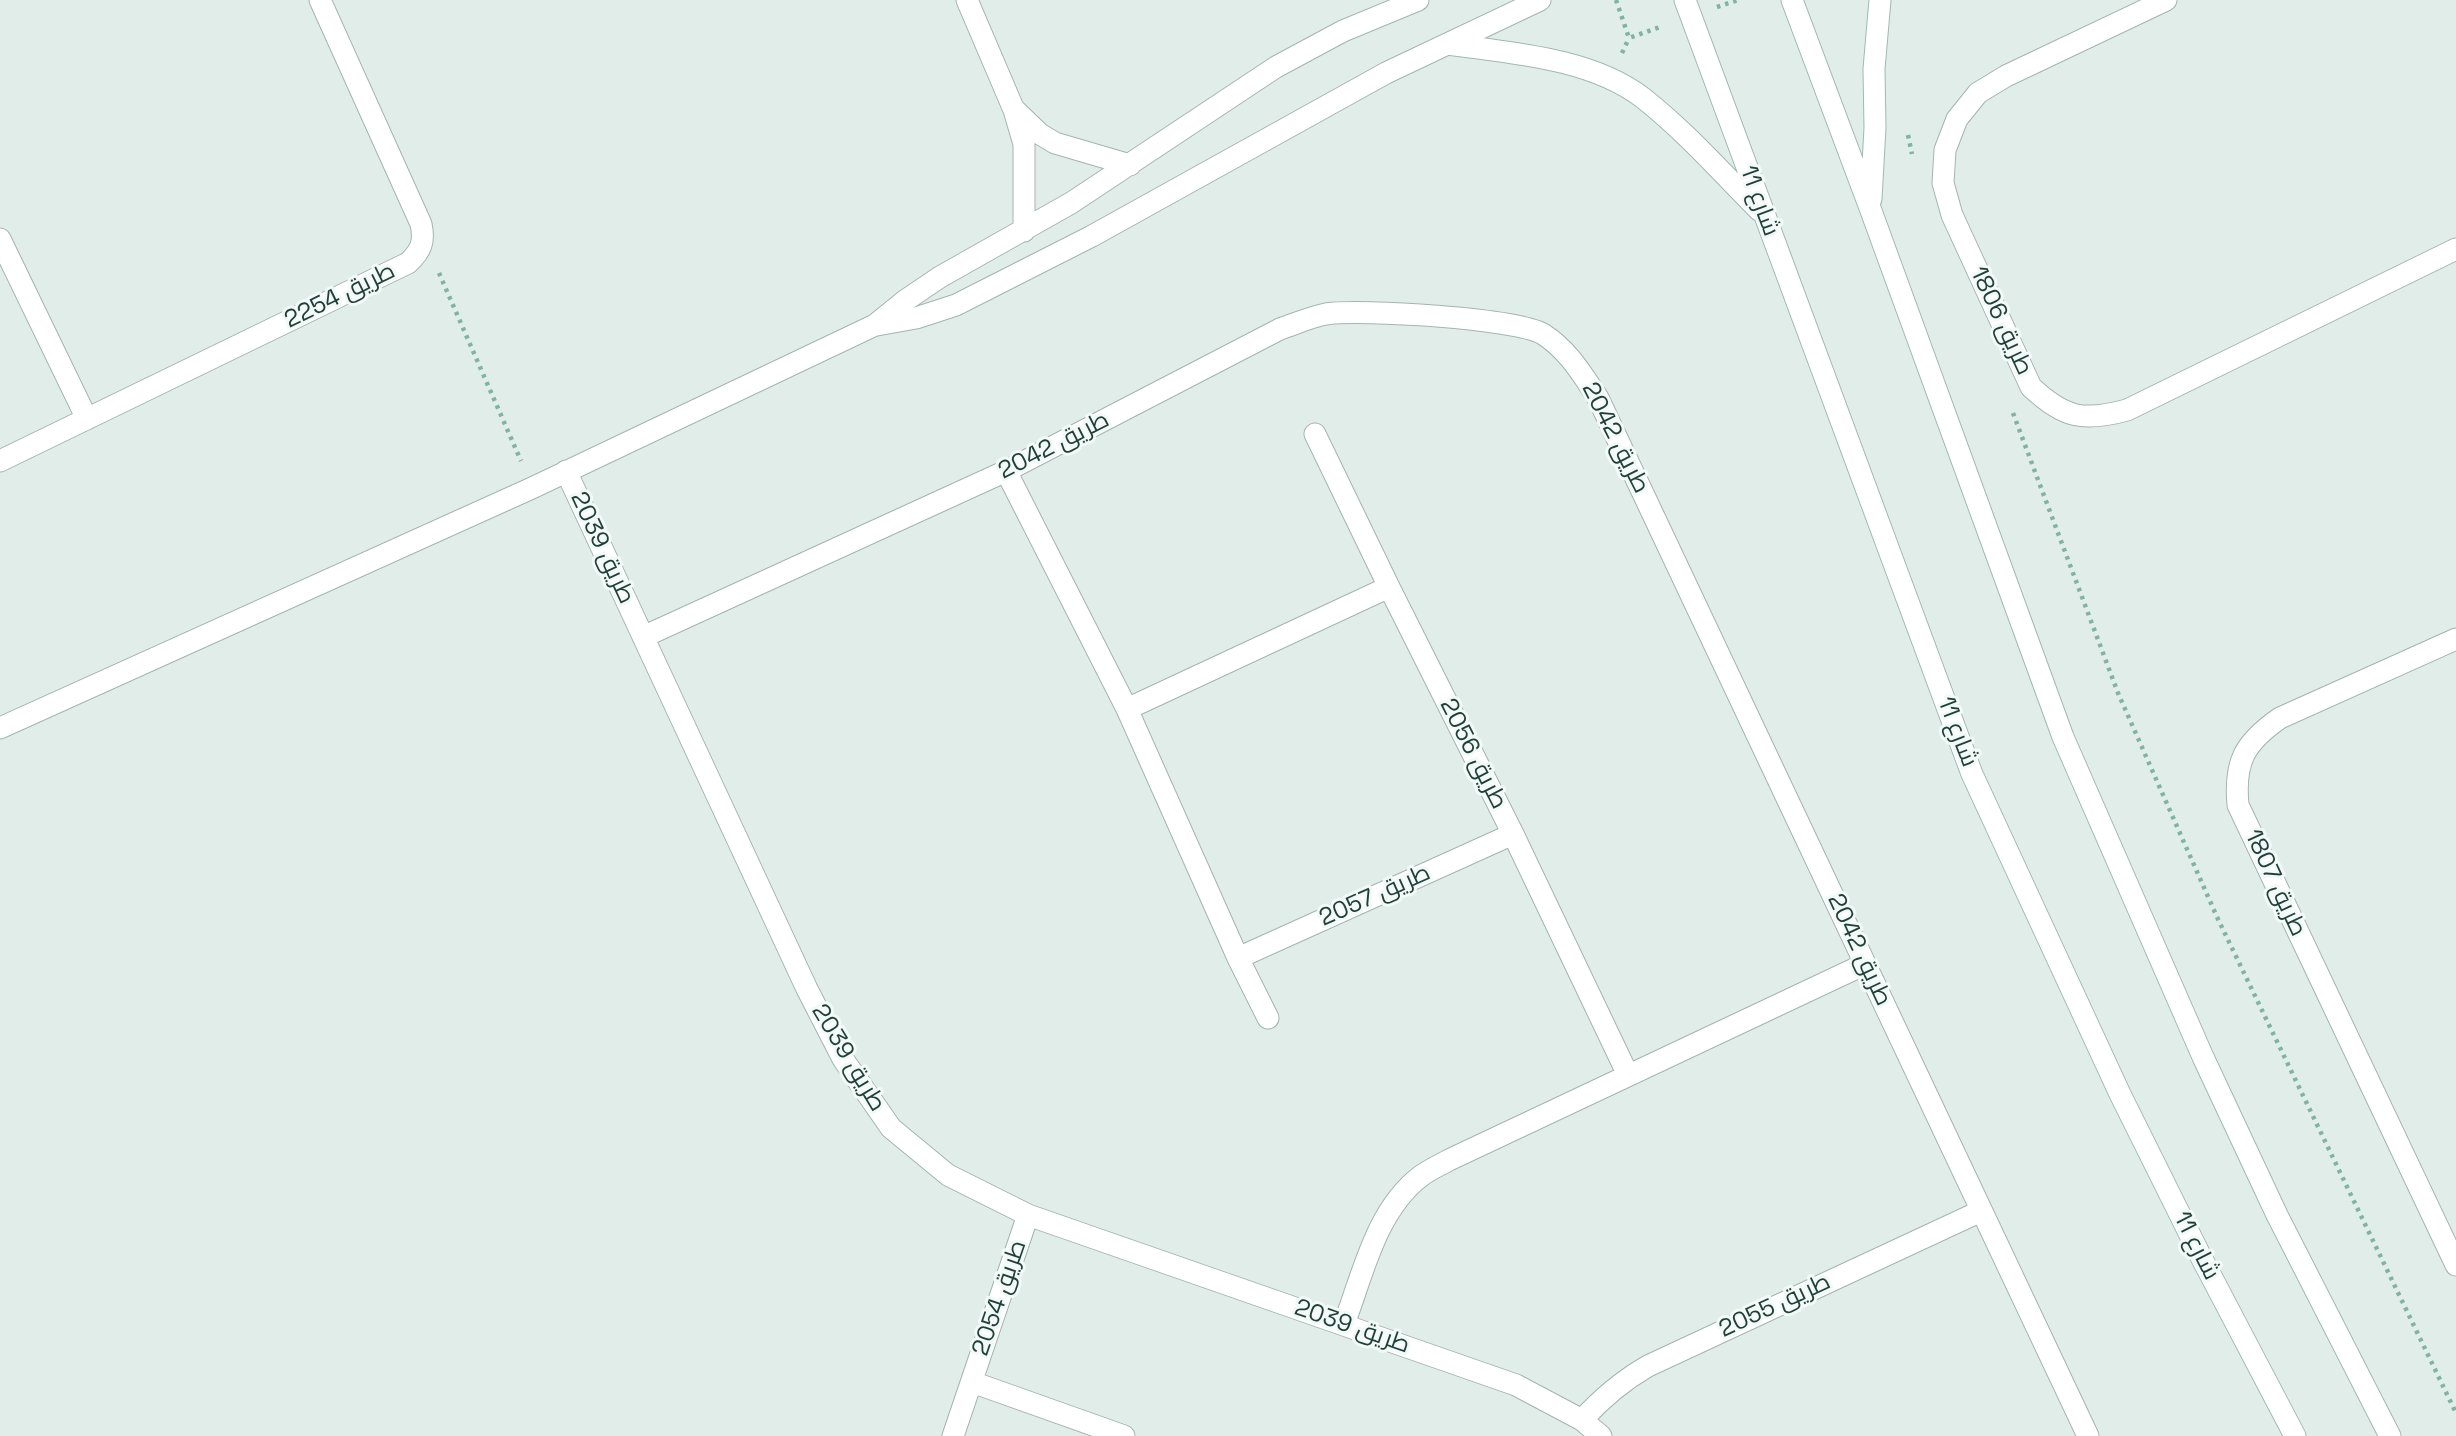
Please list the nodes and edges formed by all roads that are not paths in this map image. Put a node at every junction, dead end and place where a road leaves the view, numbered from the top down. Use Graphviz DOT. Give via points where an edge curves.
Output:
graph roads {
  1 [pos="320,0"];
  2 [pos="967,0"];
  3 [pos="1418,0"];
  4 [pos="1540,0"];
  5 [pos="1685,0"];
  6 [pos="1792,0"];
  7 [pos="1880,0"];
  8 [pos="2166,0"];
  9 [pos="1448,44"];
  10 [pos="1014,110"];
  11 [pos="1129,165"];
  12 [pos="1870,208"];
  13 [pos="1764,215"];
  14 [pos="1024,231"];
  15 [pos="0,239"];
  16 [pos="2456,250"];
  17 [pos="875,326"];
  18 [pos="87,419"];
  19 [pos="1315,434"];
  20 [pos="0,461"];
  21 [pos="566,471"];
  22 [pos="1006,471"];
  23 [pos="1388,587"];
  24 [pos="643,637"];
  25 [pos="2456,639"];
  26 [pos="1127,709"];
  27 [pos="0,728"];
  28 [pos="1513,834"];
  29 [pos="1238,958"];
  30 [pos="1865,964"];
  31 [pos="1268,1018"];
  32 [pos="1628,1075"];
  33 [pos="1981,1211"];
  34 [pos="1028,1215"];
  35 [pos="2447,1226"];
  36 [pos="2456,1265"];
  37 [pos="1344,1324"];
  38 [pos="972,1382"];
  39 [pos="1583,1420"];
  40 [pos="953,1436"];
  41 [pos="1124,1436"];
  42 [pos="1601,1436"];
  43 [pos="2088,1436"];
  44 [pos="2295,1436"];
  45 [pos="2390,1436"];
  1 -- 18 [label="street, طريق 2254" via="421,225 424,238 419,253 408,263"];
  2 -- 10 [label="street"];
  3 -- 11 [label="street" via="1343,31 1276,67"];
  4 -- 9 [label="street"];
  5 -- 13 [label="street, شارع 11"];
  6 -- 12 [label="street"];
  7 -- 12 [label="street"];
  8 -- 16 [label="street, طريق 1806" via="1978,93 1957,119 1945,150 1943,183 1952,215 2031,387 2050,405 2075,415 2102,417 2127,410"];
  9 -- 13 [label="street" via="1559,61 1609,79 1642,97"];
  9 -- 17 [label="street" via="957,305"];
  10 -- 11 [label="street" via="1055,143"];
  10 -- 14 [label="street" via="1026,164"];
  11 -- 14 [label="street"];
  12 -- 45 [label="street" via="2068,750 2277,1215"];
  13 -- 44 [label="street, شارع 11" via="1972,774 2120,1094"];
  14 -- 17 [label="street" via="940,276"];
  15 -- 18 [label="street"];
  17 -- 21 [label="street"];
  18 -- 20 [label="street, طريق 2254"];
  19 -- 23 [label="street, طريق 2056"];
  21 -- 24 [label="street, طريق 2039"];
  21 -- 27 [label="street"];
  22 -- 24 [label="street, طريق 2042"];
  22 -- 26 [label="street"];
  22 -- 30 [label="street, طريق 2042" via="1280,329 1325,314 1509,323 1541,333 1572,357 1598,398"];
  23 -- 26 [label="street"];
  23 -- 28 [label="street, طريق 2056"];
  24 -- 34 [label="street, طريق 2039" via="843,1059 891,1128 948,1175"];
  25 -- 35 [label="street, طريق 1807" via="2258,733 2243,754 2236,780 2238,805"];
  26 -- 29 [label="street"];
  28 -- 29 [label="street, طريق 2057"];
  28 -- 32 [label="street, طريق 2056"];
  29 -- 31 [label="street"];
  30 -- 32 [label="street"];
  30 -- 33 [label="street, طريق 2042"];
  32 -- 37 [label="street" via="1421,1176 1398,1198 1380,1226"];
  33 -- 39 [label="street, طريق 2055" via="1648,1366 1602,1398"];
  33 -- 43 [label="street, طريق 2042"];
  34 -- 37 [label="street, طريق 2039"];
  34 -- 38 [label="street, طريق 2054"];
  35 -- 36 [label="street, طريق 1807"];
  37 -- 39 [label="street, طريق 2039" via="1516,1385"];
  38 -- 40 [label="street, طريق 2054"];
  38 -- 41 [label="street, طريق 2054"];
  39 -- 42 [label="street, طريق 2039"];
}
